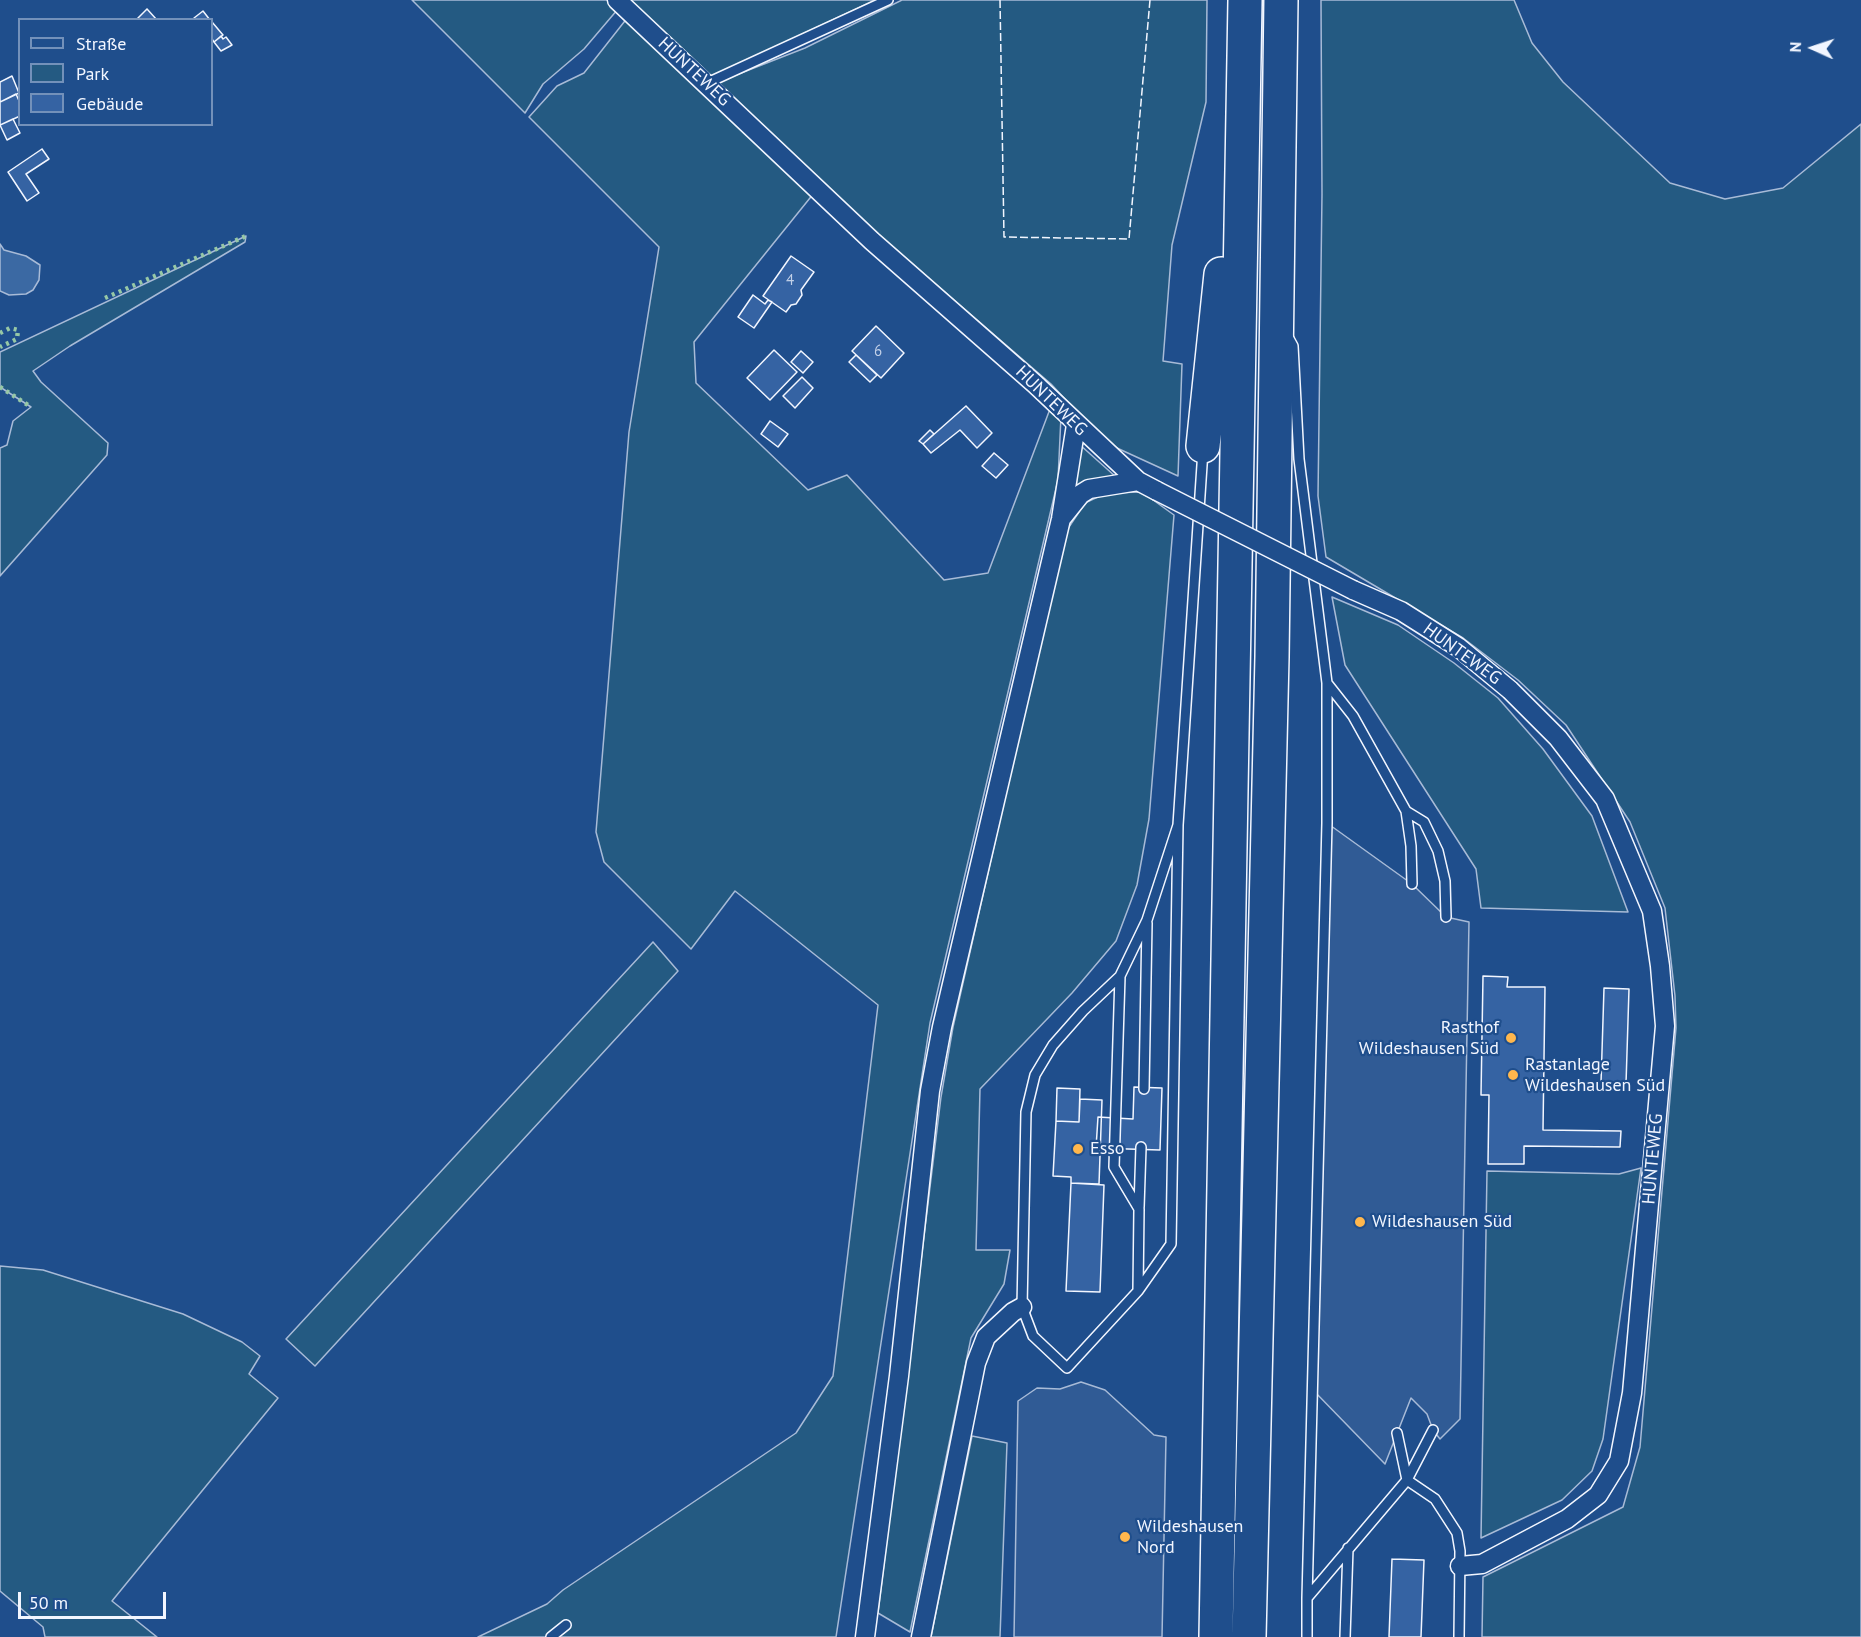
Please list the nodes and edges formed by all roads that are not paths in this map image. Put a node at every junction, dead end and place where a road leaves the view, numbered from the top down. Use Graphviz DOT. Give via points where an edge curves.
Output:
graph roads {
  1 [pos="617,0"];
  2 [pos="888,0"];
  3 [pos="1245,0"];
  4 [pos="1281,0"];
  5 [pos="705,84"];
  6 [pos="1243,183"];
  7 [pos="1276,316"];
  8 [pos="1076,425"];
  9 [pos="1203,447"];
  10 [pos="1138,482"];
  11 [pos="1061,519"];
  12 [pos="1327,683"];
  13 [pos="1406,811"];
  14 [pos="1178,825"];
  15 [pos="1412,884"];
  16 [pos="1446,917"];
  17 [pos="1147,920"];
  18 [pos="1119,976"];
  19 [pos="1144,1089"];
  20 [pos="1141,1147"];
  21 [pos="1139,1209"];
  22 [pos="1138,1291"];
  23 [pos="1022,1307"];
  24 [pos="1433,1430"];
  25 [pos="1397,1434"];
  26 [pos="1407,1480"];
  27 [pos="1348,1548"];
  28 [pos="1460,1566"];
  29 [pos="1307,1598"];
  30 [pos="865,1637"];
  31 [pos="921,1637"];
  32 [pos="1216,1637"];
  33 [pos="1250,1637"];
  34 [pos="1307,1637"];
  35 [pos="1345,1637"];
  36 [pos="1459,1637"];
  1 -- 5 [label="street, HUNTEWEG"];
  2 -- 5 [label="lane"];
  3 -- 6 [label="highway"];
  4 -- 7 [label="highway"];
  5 -- 8 [label="street, HUNTEWEG"];
  6 -- 9 [label="highway" via="1225,231"];
  6 -- 32 [label="highway"];
  7 -- 12 [label="lane" via="1293,346 1299,459"];
  7 -- 33 [label="highway"];
  8 -- 10 [label="street, HUNTEWEG"];
  8 -- 11 [label="street"];
  9 -- 14 [label="lane"];
  10 -- 11 [label="street" via="1089,489"];
  10 -- 28 [label="street, HUNTEWEG, bridge" via="1401,611 1458,647 1510,690 1558,738 1605,799 1652,911 1664,1037 1632,1393 1619,1461 1598,1495 1567,1519 1482,1564"];
  11 -- 30 [label="street" via="930,1091"];
  12 -- 13 [label="lane" via="1353,716"];
  12 -- 29 [label="lane" via="1327,823"];
  13 -- 15 [label="lane"];
  13 -- 16 [label="lane" via="1424,822 1438,851 1445,881"];
  14 -- 17 [label="lane"];
  14 -- 22 [label="lane" via="1171,1244"];
  17 -- 18 [label="lane"];
  17 -- 19 [label="lane"];
  18 -- 21 [label="lane" via="1114,1167"];
  18 -- 23 [label="lane" via="1053,1045 1035,1075 1026,1112"];
  20 -- 21 [label="lane"];
  21 -- 22 [label="lane"];
  22 -- 23 [label="lane" via="1066,1368 1034,1336"];
  23 -- 31 [label="street" via="986,1336 976,1364"];
  24 -- 26 [label="lane"];
  25 -- 26 [label="lane"];
  26 -- 27 [label="lane"];
  26 -- 28 [label="lane" via="1448,1515 1457,1533"];
  27 -- 29 [label="lane"];
  27 -- 35 [label="lane"];
  28 -- 36 [label="lane"];
  29 -- 34 [label="lane"];
}
